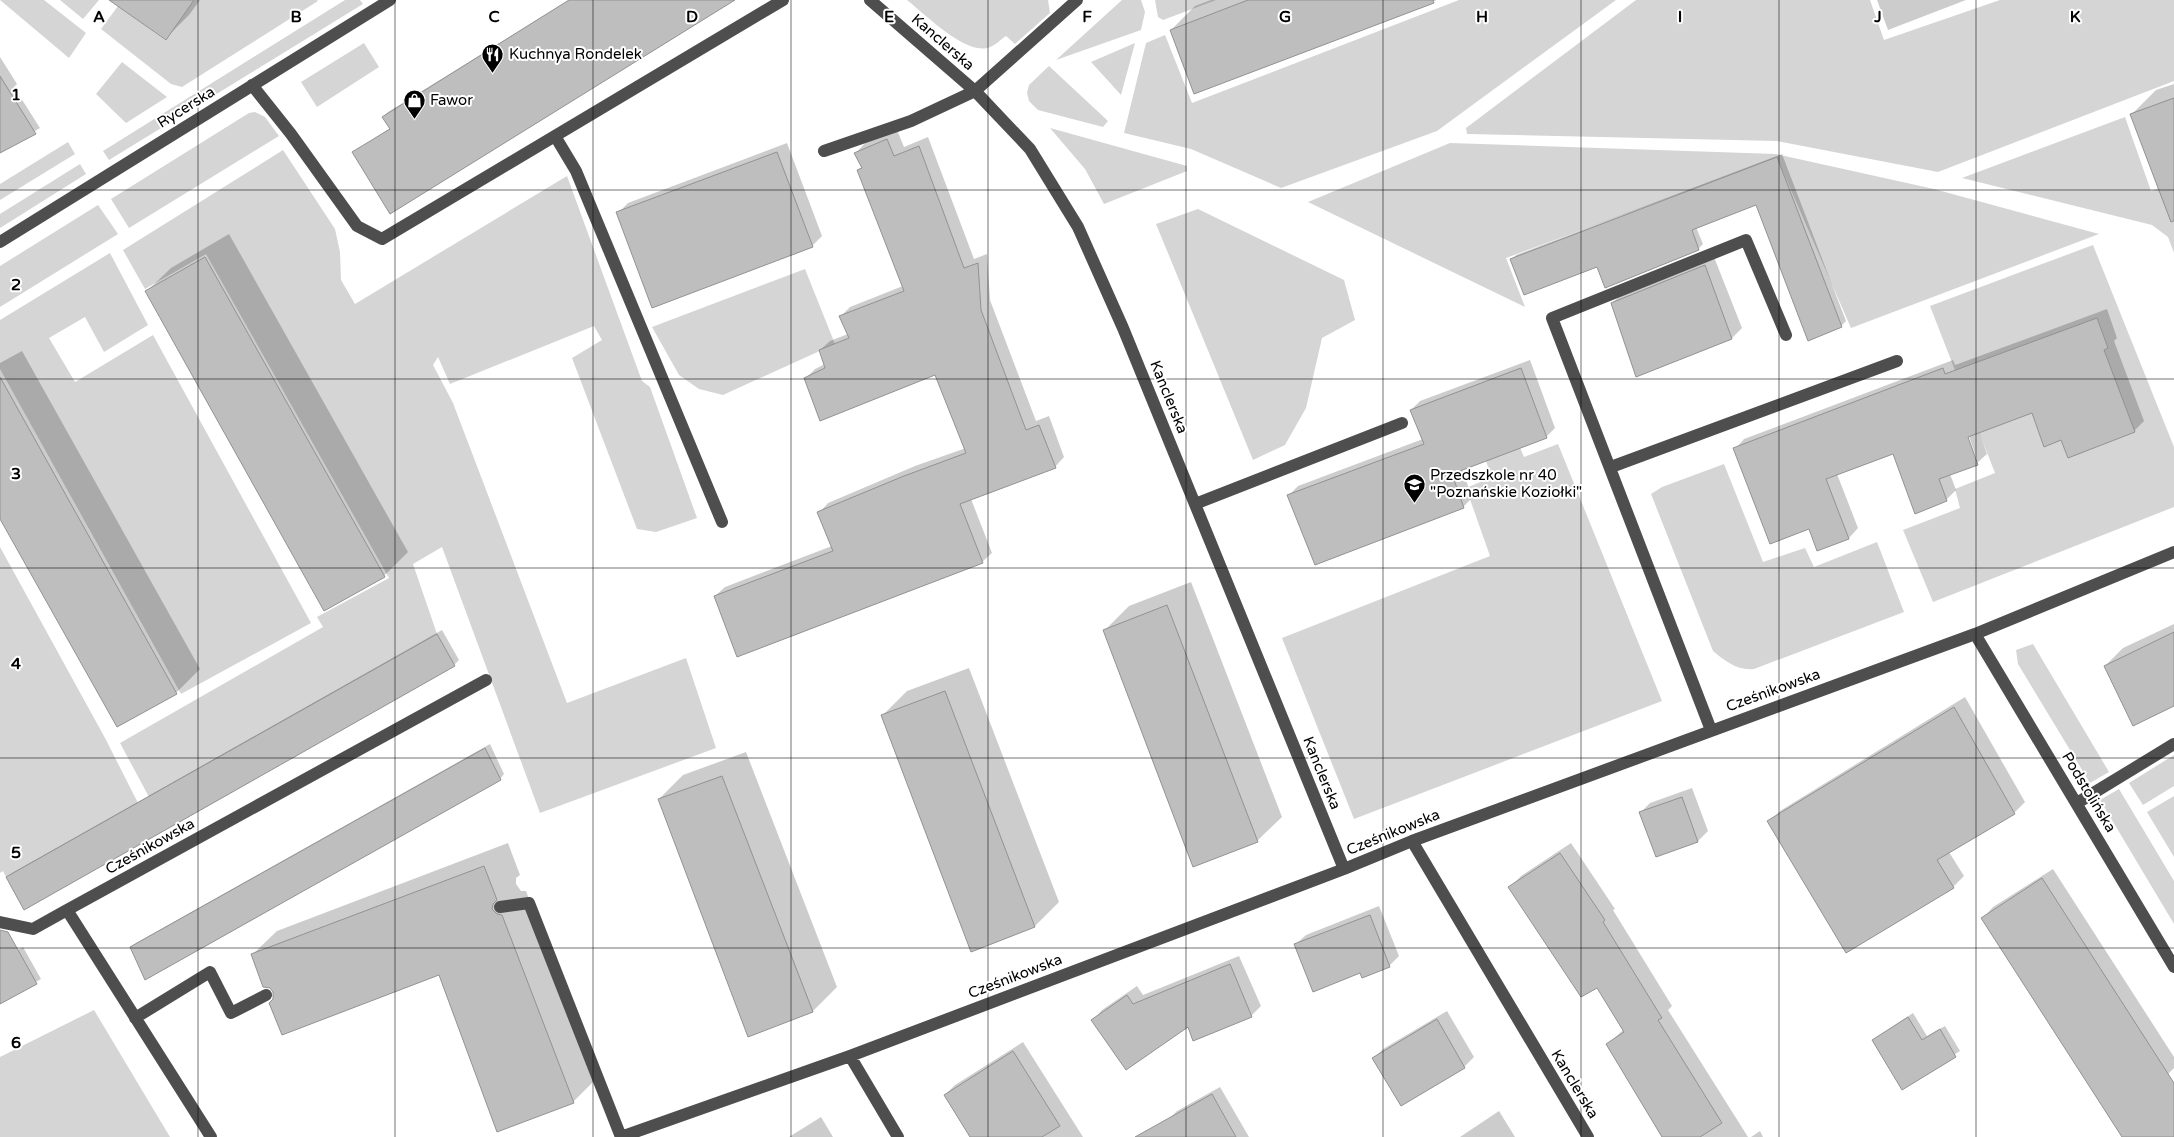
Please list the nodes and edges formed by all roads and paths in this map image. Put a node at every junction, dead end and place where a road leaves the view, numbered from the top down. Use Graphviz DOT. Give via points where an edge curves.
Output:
graph roads {
  1 [pos="390,0"];
  2 [pos="783,0"];
  3 [pos="870,0"];
  4 [pos="1077,0"];
  5 [pos="252,85"];
  6 [pos="975,91"];
  7 [pos="555,136"];
  8 [pos="824,151"];
  9 [pos="0,242"];
  10 [pos="1786,336"];
  11 [pos="1897,361"];
  12 [pos="1402,422"];
  13 [pos="1611,467"];
  14 [pos="1195,504"];
  15 [pos="722,522"];
  16 [pos="2174,552"];
  17 [pos="1976,634"];
  18 [pos="486,680"];
  19 [pos="1711,730"];
  20 [pos="2174,744"];
  21 [pos="2076,803"];
  22 [pos="1412,841"];
  23 [pos="1344,869"];
  24 [pos="500,907"];
  25 [pos="67,910"];
  26 [pos="0,922"];
  27 [pos="2174,967"];
  28 [pos="266,995"];
  29 [pos="135,1018"];
  30 [pos="850,1056"];
  31 [pos="211,1137"];
  32 [pos="621,1137"];
  33 [pos="898,1137"];
  34 [pos="1588,1137"];
  1 -- 5 [label="street, Rycerska"];
  2 -- 7 [label="street"];
  3 -- 6 [label="street, Kanclerska"];
  4 -- 6 [label="street"];
  5 -- 7 [label="street" via="357,226 382,239"];
  5 -- 9 [label="street, Rycerska"];
  6 -- 8 [label="street" via="911,121"];
  6 -- 14 [label="street, Kanclerska" via="1030,149 1078,228"];
  7 -- 15 [label="street" via="576,171"];
  10 -- 13 [label="street" via="1746,240 1552,318"];
  11 -- 13 [label="street"];
  12 -- 14 [label="street"];
  13 -- 19 [label="street"];
  14 -- 23 [label="street, Kanclerska"];
  16 -- 17 [label="street, Cześnikowska"];
  17 -- 19 [label="street, Cześnikowska"];
  17 -- 21 [label="street, Podstolińska"];
  18 -- 25 [label="street, Cześnikowska"];
  19 -- 22 [label="street, Cześnikowska"];
  20 -- 21 [label="street"];
  21 -- 27 [label="street, Podstolińska"];
  22 -- 23 [label="street, Cześnikowska"];
  22 -- 34 [label="street, Kanclerska"];
  23 -- 30 [label="street, Cześnikowska"];
  24 -- 32 [label="street" via="529,903"];
  25 -- 26 [label="street, Cześnikowska" via="32,929"];
  25 -- 29 [label="street"];
  28 -- 29 [label="street" via="232,1013 210,972"];
  29 -- 31 [label="street"];
  30 -- 32 [label="street, Cześnikowska"];
  30 -- 33 [label="street"];
}
